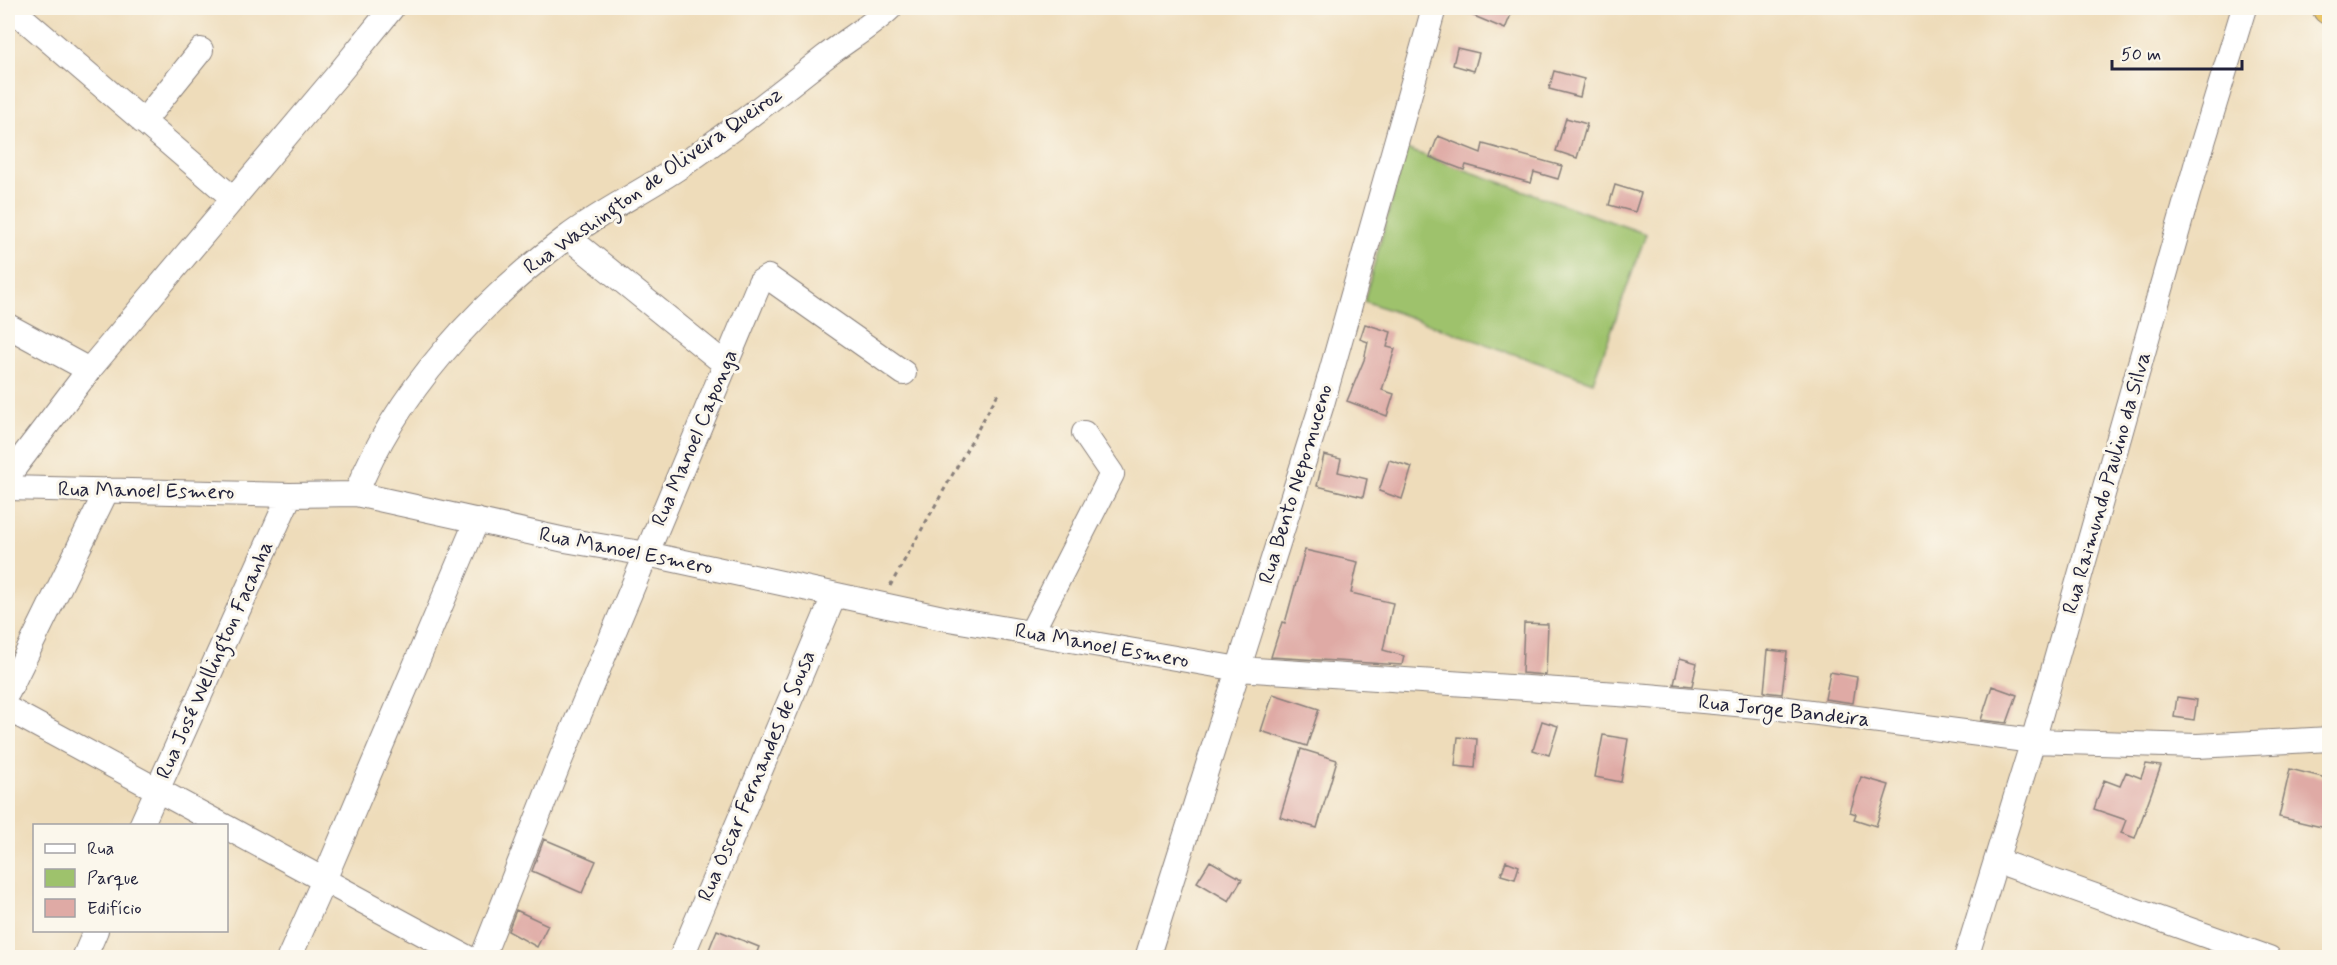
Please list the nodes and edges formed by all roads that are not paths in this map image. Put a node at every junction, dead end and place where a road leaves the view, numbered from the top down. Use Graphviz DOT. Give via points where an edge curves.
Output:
graph roads {
  1 [pos="11,8"];
  2 [pos="392,8"];
  3 [pos="891,8"];
  4 [pos="1434,8"];
  5 [pos="2244,8"];
  6 [pos="201,50"];
  7 [pos="143,122"];
  8 [pos="234,199"];
  9 [pos="567,237"];
  10 [pos="8,326"];
  11 [pos="726,364"];
  12 [pos="89,370"];
  13 [pos="904,374"];
  14 [pos="1084,433"];
  15 [pos="8,476"];
  16 [pos="8,488"];
  17 [pos="107,490"];
  18 [pos="356,494"];
  19 [pos="290,495"];
  20 [pos="477,520"];
  21 [pos="647,554"];
  22 [pos="834,596"];
  23 [pos="1031,633"];
  24 [pos="1239,669"];
  25 [pos="8,692"];
  26 [pos="8,709"];
  27 [pos="2330,739"];
  28 [pos="2033,741"];
  29 [pos="157,788"];
  30 [pos="141,824"];
  31 [pos="222,824"];
  32 [pos="228,827"];
  33 [pos="1997,861"];
  34 [pos="324,880"];
  35 [pos="95,932"];
  36 [pos="84,957"];
  37 [pos="289,957"];
  38 [pos="468,957"];
  39 [pos="482,957"];
  40 [pos="681,957"];
  41 [pos="1147,957"];
  42 [pos="1966,957"];
  43 [pos="2269,957"];
  1 -- 7 [label="street"];
  2 -- 8 [label="street"];
  3 -- 9 [label="street, Rua Washington de Oliveira Queiroz" via="681,165"];
  4 -- 24 [label="street, Rua Bento Nepomuceno" via="1322,405"];
  5 -- 28 [label="street, Rua Raimundo Paulino da Silva"];
  6 -- 7 [label="street"];
  7 -- 8 [label="street"];
  8 -- 12 [label="street"];
  9 -- 11 [label="street"];
  9 -- 18 [label="street, Rua Washington de Oliveira Queiroz" via="500,292 454,339 385,434"];
  10 -- 12 [label="street"];
  11 -- 13 [label="street, Rua Manoel Caponga" via="760,282 768,277"];
  11 -- 21 [label="street, Rua Manoel Caponga"];
  12 -- 15 [label="street"];
  14 -- 23 [label="street" via="1112,474"];
  16 -- 17 [label="street, Rua Manoel Esmero"];
  17 -- 19 [label="street, Rua Manoel Esmero"];
  17 -- 25 [label="street"];
  18 -- 19 [label="street, Rua Manoel Esmero"];
  18 -- 20 [label="street, Rua Manoel Esmero"];
  19 -- 29 [label="street, Rua José Wellington Facanha"];
  20 -- 21 [label="street, Rua Manoel Esmero"];
  20 -- 34 [label="street"];
  21 -- 22 [label="street, Rua Manoel Esmero"];
  21 -- 39 [label="street, Rua Manoel Caponga"];
  22 -- 23 [label="street, Rua Manoel Esmero"];
  22 -- 40 [label="street, Rua Oscar Fernandes de Sousa"];
  23 -- 24 [label="street, Rua Manoel Esmero"];
  24 -- 28 [label="street, Rua Jorge Bandeira" via="1648,696 1780,708"];
  24 -- 41 [label="street, Rua Bento Nepomuceno"];
  26 -- 29 [label="street"];
  27 -- 28 [label="street, Rua Jorge Bandeira" via="2197,746"];
  28 -- 33 [label="street, Rua Raimundo Paulino da Silva"];
  29 -- 30 [label="street, Rua José Wellington Facanha"];
  29 -- 31 [label="street"];
  32 -- 34 [label="street"];
  33 -- 42 [label="street, Rua Raimundo Paulino da Silva"];
  33 -- 43 [label="street"];
  34 -- 37 [label="street"];
  34 -- 38 [label="street"];
  35 -- 36 [label="street"];
}
